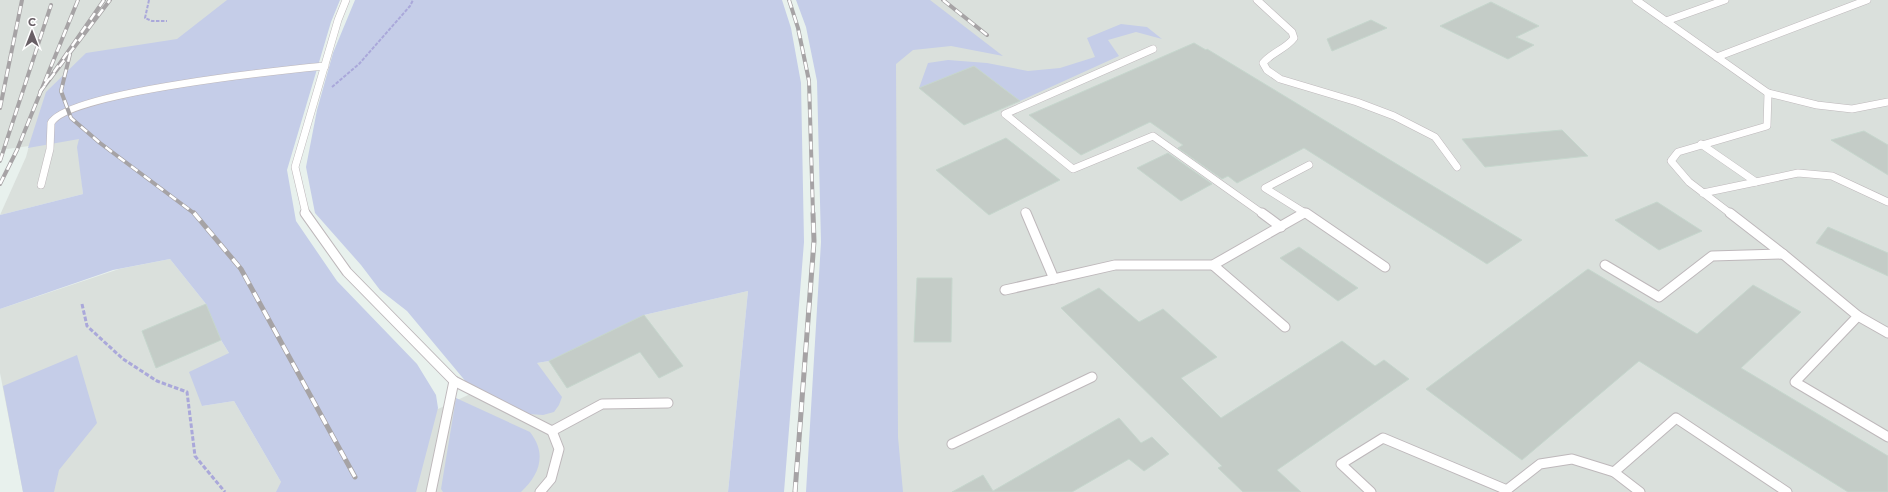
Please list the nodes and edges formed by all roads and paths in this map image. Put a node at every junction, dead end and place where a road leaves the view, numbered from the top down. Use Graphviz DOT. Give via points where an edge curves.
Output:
graph roads {
  1 [pos="149,0"];
  2 [pos="346,0"];
  3 [pos="413,0"];
  4 [pos="1257,0"];
  5 [pos="1636,0"];
  6 [pos="1725,0"];
  7 [pos="1867,0"];
  8 [pos="167,20"];
  9 [pos="1666,21"];
  10 [pos="1153,49"];
  11 [pos="1717,57"];
  12 [pos="325,66"];
  13 [pos="1768,93"];
  14 [pos="315,101"];
  15 [pos="1888,102"];
  16 [pos="1701,144"];
  17 [pos="1309,165"];
  18 [pos="1457,168"];
  19 [pos="1756,182"];
  20 [pos="41,185"];
  21 [pos="1703,193"];
  22 [pos="1888,202"];
  23 [pos="1025,212"];
  24 [pos="1305,213"];
  25 [pos="1281,227"];
  26 [pos="1782,254"];
  27 [pos="1213,266"];
  28 [pos="1605,266"];
  29 [pos="1385,267"];
  30 [pos="1054,279"];
  31 [pos="1005,290"];
  32 [pos="82,304"];
  33 [pos="1858,316"];
  34 [pos="1285,327"];
  35 [pos="1888,333"];
  36 [pos="1092,377"];
  37 [pos="454,381"];
  38 [pos="668,403"];
  39 [pos="552,431"];
  40 [pos="1888,437"];
  41 [pos="952,444"];
  42 [pos="1614,472"];
  43 [pos="1505,491"];
  44 [pos="225,492"];
  45 [pos="431,492"];
  46 [pos="540,492"];
  47 [pos="1371,492"];
  48 [pos="1640,492"];
  49 [pos="1787,492"];
  1 -- 8 [label="path" via="145,18 152,21"];
  2 -- 12 [label="lane"];
  3 -- 14 [label="path" via="359,64"];
  4 -- 18 [label="lane" via="1292,32 1294,38 1290,45 1268,56 1263,63 1267,70 1280,78 1394,116 1435,137"];
  5 -- 9 [label="lane"];
  6 -- 9 [label="lane"];
  7 -- 11 [label="lane"];
  9 -- 11 [label="lane"];
  10 -- 25 [label="lane" via="1005,114 1073,169 1153,136"];
  11 -- 13 [label="lane"];
  12 -- 14 [label="lane"];
  12 -- 20 [label="lane" via="182,85 80,104 52,121 49,130 51,144"];
  13 -- 15 [label="lane" via="1817,105 1852,109"];
  13 -- 16 [label="lane" via="1767,126"];
  14 -- 37 [label="lane" via="296,167 306,216 347,272"];
  16 -- 19 [label="lane"];
  16 -- 21 [label="lane" via="1678,152 1671,161 1688,182"];
  17 -- 24 [label="lane" via="1265,188"];
  19 -- 21 [label="lane"];
  19 -- 22 [label="lane" via="1798,173 1832,176"];
  21 -- 26 [label="lane"];
  23 -- 30 [label="lane"];
  24 -- 25 [label="lane"];
  24 -- 29 [label="lane"];
  25 -- 27 [label="lane"];
  26 -- 28 [label="lane" via="1712,256 1659,297"];
  26 -- 33 [label="lane"];
  27 -- 30 [label="lane" via="1115,265"];
  27 -- 34 [label="lane"];
  30 -- 31 [label="lane"];
  32 -- 44 [label="path" via="87,326 123,359 157,381 187,392 195,456"];
  33 -- 35 [label="lane"];
  33 -- 40 [label="lane" via="1795,382"];
  36 -- 41 [label="lane"];
  37 -- 39 [label="lane"];
  37 -- 45 [label="lane"];
  38 -- 39 [label="lane" via="602,404"];
  39 -- 46 [label="lane" via="559,449 551,479"];
  42 -- 43 [label="lane" via="1572,459 1540,464"];
  42 -- 48 [label="lane"];
  42 -- 49 [label="lane" via="1676,418"];
  43 -- 47 [label="lane" via="1382,438 1341,464"];
}
